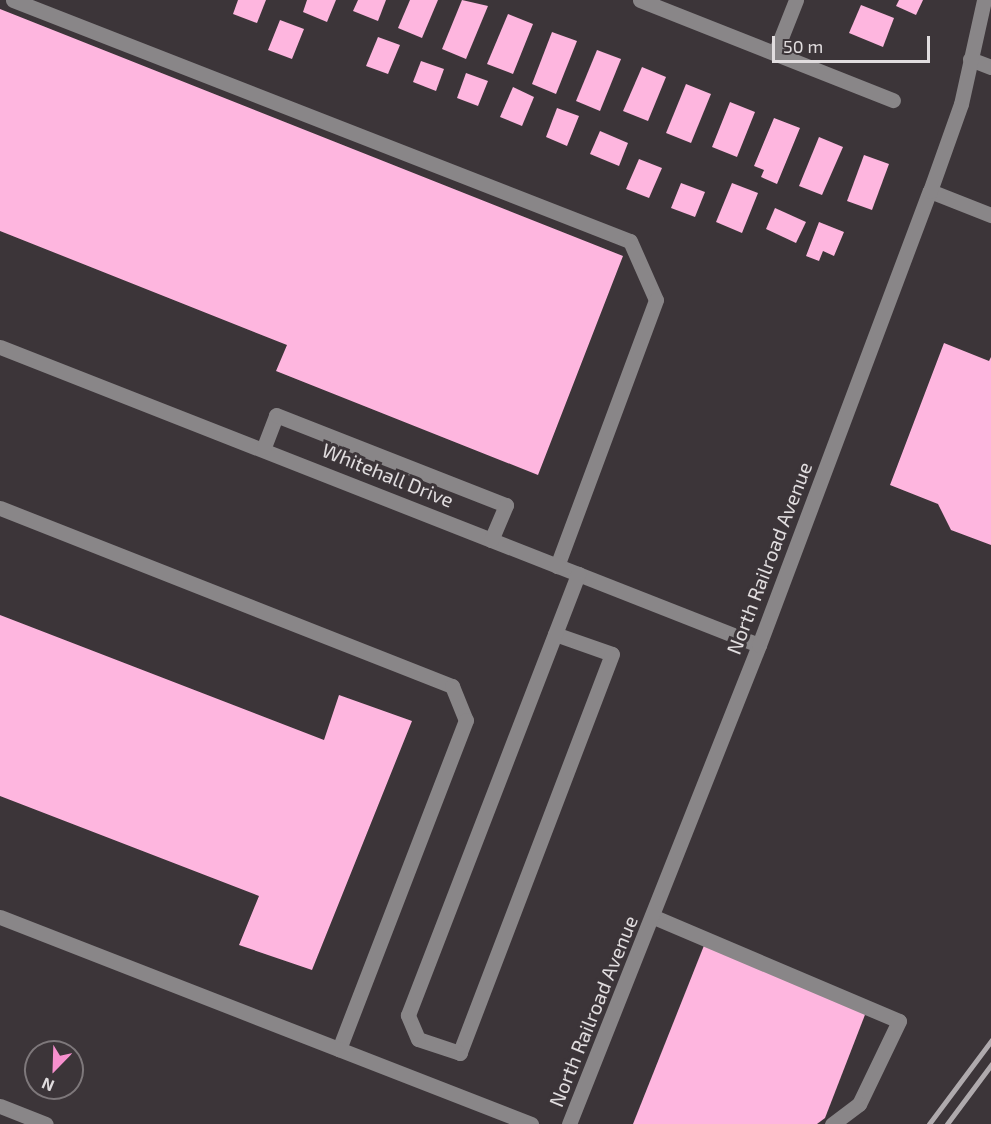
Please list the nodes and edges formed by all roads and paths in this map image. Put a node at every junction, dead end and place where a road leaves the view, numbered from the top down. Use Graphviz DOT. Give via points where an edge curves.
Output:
graph roads {
  1 [pos="13,0"];
  2 [pos="640,0"];
  3 [pos="796,0"];
  4 [pos="984,0"];
  5 [pos="775,53"];
  6 [pos="970,59"];
  7 [pos="991,67"];
  8 [pos="893,100"];
  9 [pos="930,191"];
  10 [pos="991,214"];
  11 [pos="0,347"];
  12 [pos="264,447"];
  13 [pos="0,508"];
  14 [pos="491,540"];
  15 [pos="557,566"];
  16 [pos="578,574"];
  17 [pos="555,634"];
  18 [pos="759,645"];
  19 [pos="0,917"];
  20 [pos="654,917"];
  21 [pos="339,1049"];
  22 [pos="0,1106"];
  23 [pos="46,1124"];
  24 [pos="531,1124"];
  25 [pos="569,1124"];
  26 [pos="832,1124"];
  1 -- 15 [label="street" via="630,241 656,300"];
  2 -- 5 [label="street"];
  3 -- 5 [label="street"];
  4 -- 6 [label="street, North Railroad Avenue"];
  5 -- 8 [label="street"];
  6 -- 7 [label="street"];
  6 -- 9 [label="street, North Railroad Avenue" via="961,104"];
  9 -- 10 [label="street"];
  9 -- 18 [label="street, North Railroad Avenue"];
  11 -- 12 [label="street, Whitehall Drive"];
  12 -- 14 [label="street, Whitehall Drive"];
  12 -- 14 [label="street" via="276,415 506,505"];
  13 -- 21 [label="street" via="452,686 466,720"];
  14 -- 15 [label="street, Whitehall Drive"];
  15 -- 16 [label="street, Whitehall Drive"];
  16 -- 17 [label="street"];
  16 -- 18 [label="street, Whitehall Drive"];
  17 -- 17 [label="street" via="408,1015 418,1039 460,1053 612,654"];
  18 -- 20 [label="street, North Railroad Avenue"];
  19 -- 21 [label="street"];
  20 -- 25 [label="street, North Railroad Avenue"];
  20 -- 26 [label="street" via="899,1021 859,1104"];
  21 -- 24 [label="street"];
  22 -- 23 [label="street"];
}
